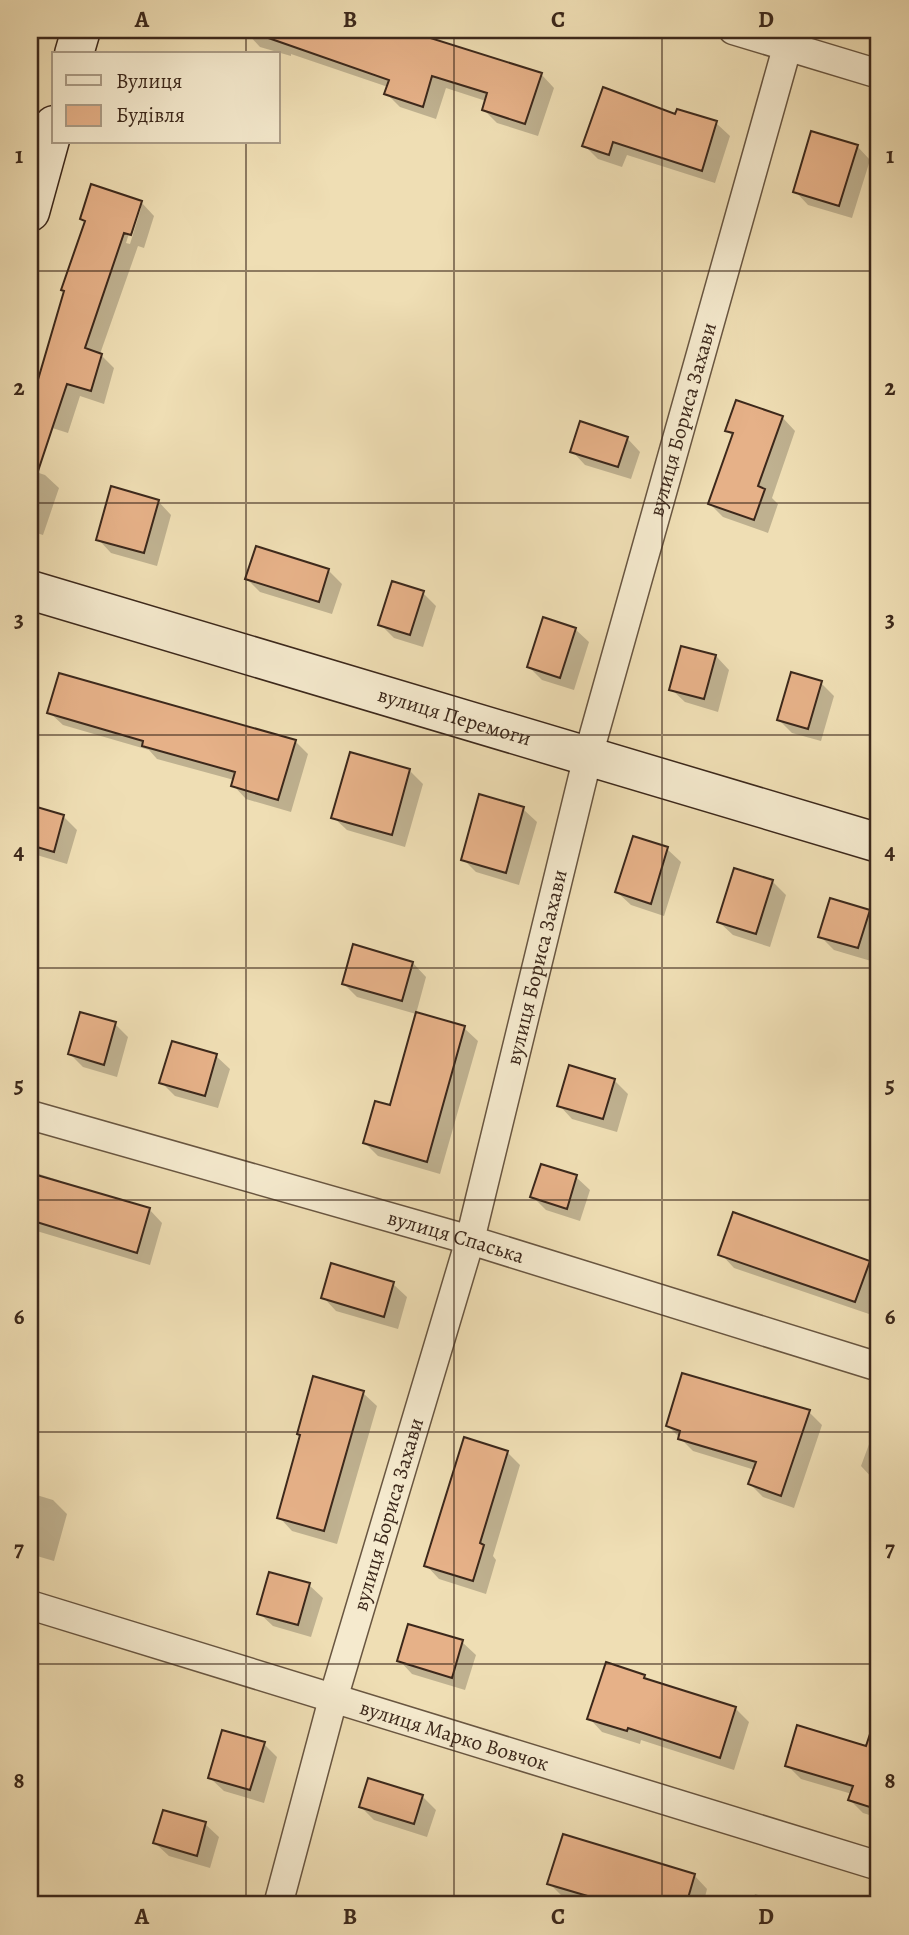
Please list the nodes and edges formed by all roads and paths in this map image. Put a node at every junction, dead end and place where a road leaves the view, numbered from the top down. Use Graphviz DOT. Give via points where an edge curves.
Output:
graph roads {
  1 [pos="81,30"];
  2 [pos="733,30"];
  3 [pos="789,38"];
  4 [pos="75,52"];
  5 [pos="879,74"];
  6 [pos="52,131"];
  7 [pos="30,212"];
  8 [pos="30,590"];
  9 [pos="588,756"];
  10 [pos="879,843"];
  11 [pos="30,1115"];
  12 [pos="470,1240"];
  13 [pos="879,1367"];
  14 [pos="30,1605"];
  15 [pos="333,1699"];
  16 [pos="879,1866"];
  17 [pos="278,1905"];
  1 -- 4 [label="main road"];
  2 -- 3 [label="street"];
  3 -- 5 [label="street"];
  3 -- 9 [label="street, вулиця Бориса Захави"];
  6 -- 7 [label="main road"];
  8 -- 9 [label="main road, вулиця Перемоги"];
  9 -- 10 [label="main road, вулиця Перемоги"];
  9 -- 12 [label="street, вулиця Бориса Захави"];
  11 -- 12 [label="street, вулиця Спаська"];
  12 -- 13 [label="street, вулиця Спаська"];
  12 -- 15 [label="street, вулиця Бориса Захави"];
  14 -- 15 [label="street, вулиця Марко Вовчок"];
  15 -- 16 [label="street, вулиця Марко Вовчок"];
  15 -- 17 [label="street, вулиця Бориса Захави"];
}
